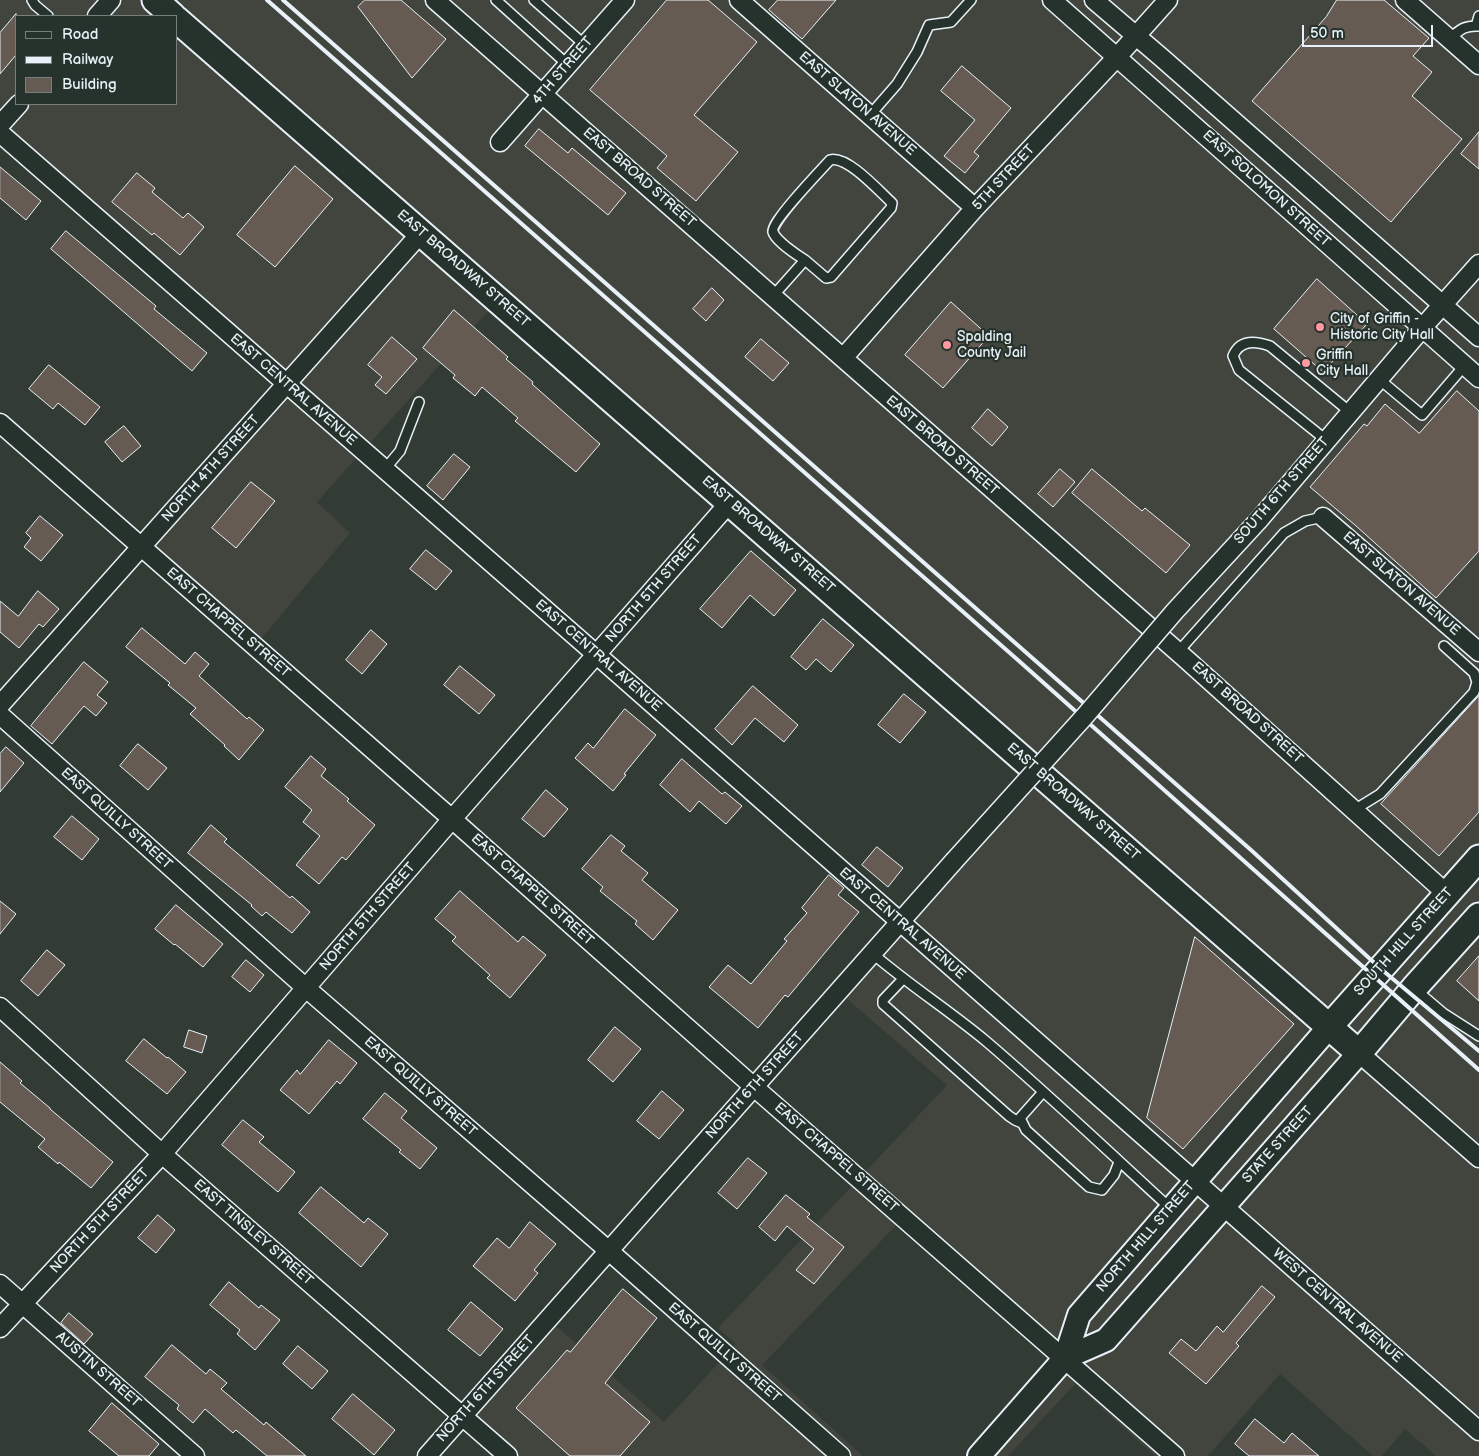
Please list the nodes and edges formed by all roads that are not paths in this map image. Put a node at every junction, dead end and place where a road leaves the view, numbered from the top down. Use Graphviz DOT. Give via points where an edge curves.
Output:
graph roads {
  1 [pos="32,0"];
  2 [pos="111,0"];
  3 [pos="155,0"];
  4 [pos="496,0"];
  5 [pos="534,0"];
  6 [pos="625,0"];
  7 [pos="739,0"];
  8 [pos="971,0"];
  9 [pos="1052,0"];
  10 [pos="1094,0"];
  11 [pos="1168,0"];
  12 [pos="1406,0"];
  13 [pos="442,2"];
  14 [pos="47,15"];
  15 [pos="98,15"];
  16 [pos="172,15"];
  17 [pos="1479,16"];
  18 [pos="178,21"];
  19 [pos="1478,26"];
  20 [pos="1136,36"];
  21 [pos="1449,39"];
  22 [pos="586,46"];
  23 [pos="1117,57"];
  24 [pos="568,65"];
  25 [pos="1479,65"];
  26 [pos="543,94"];
  27 [pos="18,105"];
  28 [pos="870,115"];
  29 [pos="0,125"];
  30 [pos="0,133"];
  31 [pos="500,142"];
  32 [pos="975,208"];
  33 [pos="421,233"];
  34 [pos="805,260"];
  35 [pos="1479,264"];
  36 [pos="773,296"];
  37 [pos="1443,305"];
  38 [pos="1423,328"];
  39 [pos="1479,337"];
  40 [pos="843,358"];
  41 [pos="1465,365"];
  42 [pos="1479,378"];
  43 [pos="1378,379"];
  44 [pos="288,385"];
  45 [pos="419,402"];
  46 [pos="1350,412"];
  47 [pos="0,423"];
  48 [pos="1326,440"];
  49 [pos="384,469"];
  50 [pos="730,502"];
  51 [pos="1324,517"];
  52 [pos="140,547"];
  53 [pos="1444,646"];
  54 [pos="1178,652"];
  55 [pos="1479,652"];
  56 [pos="597,655"];
  57 [pos="0,705"];
  58 [pos="0,716"];
  59 [pos="1084,717"];
  60 [pos="1354,810"];
  61 [pos="452,819"];
  62 [pos="1479,858"];
  63 [pos="1447,894"];
  64 [pos="1478,919"];
  65 [pos="900,922"];
  66 [pos="872,953"];
  67 [pos="902,979"];
  68 [pos="306,988"];
  69 [pos="1414,988"];
  70 [pos="0,1008"];
  71 [pos="1330,1026"];
  72 [pos="1479,1036"];
  73 [pos="1359,1053"];
  74 [pos="754,1087"];
  75 [pos="1043,1092"];
  76 [pos="1022,1123"];
  77 [pos="162,1154"];
  78 [pos="1479,1158"];
  79 [pos="1119,1162"];
  80 [pos="1195,1180"];
  81 [pos="1224,1206"];
  82 [pos="1171,1208"];
  83 [pos="609,1251"];
  84 [pos="0,1284"];
  85 [pos="23,1304"];
  86 [pos="0,1328"];
  87 [pos="1064,1358"];
  88 [pos="462,1415"];
  89 [pos="1479,1431"];
  90 [pos="196,1456"];
  91 [pos="426,1456"];
  92 [pos="508,1456"];
  93 [pos="841,1456"];
  94 [pos="979,1456"];
  95 [pos="1175,1456"];
  1 -- 14 [label="lane"];
  2 -- 15 [label="street"];
  3 -- 16 [label="main road"];
  4 -- 24 [label="lane"];
  5 -- 22 [label="lane"];
  6 -- 22 [label="street, 4TH STREET"];
  7 -- 28 [label="street, EAST SLATON AVENUE"];
  8 -- 28 [label="lane" via="951,22 928,25 917,52 897,84"];
  9 -- 23 [label="street, EAST SOLOMON STREET"];
  10 -- 20 [label="street, EAST SOLOMON STREET"];
  11 -- 20 [label="street, 5TH STREET"];
  12 -- 21 [label="street"];
  13 -- 26 [label="street, EAST BROAD STREET"];
  17 -- 19 [label="lane"];
  18 -- 33 [label="main road, EAST BROADWAY STREET"];
  19 -- 21 [label="lane" via="1461,29"];
  20 -- 23 [label="street, 5TH STREET"];
  20 -- 37 [label="street, EAST SOLOMON STREET"];
  21 -- 25 [label="street"];
  22 -- 24 [label="street, 4TH STREET"];
  23 -- 32 [label="street, 5TH STREET"];
  23 -- 38 [label="street, EAST SOLOMON STREET"];
  24 -- 26 [label="street, 4TH STREET"];
  26 -- 31 [label="street, 4TH STREET"];
  26 -- 36 [label="street, EAST BROAD STREET"];
  27 -- 29 [label="street"];
  28 -- 32 [label="street, EAST SLATON AVENUE"];
  30 -- 44 [label="street, EAST CENTRAL AVENUE"];
  32 -- 40 [label="street, 5TH STREET"];
  33 -- 44 [label="street, NORTH 4TH STREET"];
  33 -- 50 [label="main road, EAST BROADWAY STREET"];
  34 -- 34 [label="lane" via="826,278 831,277 891,208 892,203 845,162 830,160 773,228 779,240"];
  34 -- 36 [label="lane"];
  35 -- 37 [label="street, SOUTH 6TH STREET"];
  36 -- 40 [label="street, EAST BROAD STREET"];
  37 -- 38 [label="street, SOUTH 6TH STREET"];
  37 -- 39 [label="street, EAST SOLOMON STREET"];
  38 -- 41 [label="street, EAST SOLOMON STREET"];
  38 -- 43 [label="street, SOUTH 6TH STREET"];
  40 -- 54 [label="street, EAST BROAD STREET"];
  41 -- 42 [label="street, EAST SOLOMON STREET"];
  41 -- 43 [label="lane" via="1422,415"];
  43 -- 46 [label="street, SOUTH 6TH STREET"];
  44 -- 49 [label="street, EAST CENTRAL AVENUE"];
  44 -- 52 [label="street, NORTH 4TH STREET"];
  45 -- 49 [label="lane" via="400,451"];
  46 -- 48 [label="street, SOUTH 6TH STREET"];
  46 -- 48 [label="lane" via="1270,346 1247,342 1235,351 1233,356 1240,370"];
  47 -- 52 [label="street, EAST CHAPPEL STREET"];
  48 -- 59 [label="street, SOUTH 6TH STREET, bridge"];
  49 -- 56 [label="street, EAST CENTRAL AVENUE"];
  50 -- 56 [label="street, NORTH 5TH STREET"];
  50 -- 71 [label="main road, EAST BROADWAY STREET"];
  51 -- 54 [label="lane" via="1304,521 1284,532"];
  51 -- 55 [label="street, EAST SLATON AVENUE"];
  52 -- 57 [label="street, NORTH 4TH STREET"];
  52 -- 61 [label="street, EAST CHAPPEL STREET"];
  53 -- 60 [label="lane" via="1474,673 1477,682 1474,692 1380,794"];
  54 -- 60 [label="street, EAST BROAD STREET"];
  56 -- 61 [label="street, NORTH 5TH STREET"];
  56 -- 65 [label="street, EAST CENTRAL AVENUE"];
  58 -- 68 [label="street, EAST QUILLY STREET"];
  59 -- 65 [label="street, NORTH 6TH STREET, bridge"];
  60 -- 63 [label="street, EAST BROAD STREET"];
  61 -- 68 [label="street, NORTH 5TH STREET"];
  61 -- 74 [label="street, EAST CHAPPEL STREET"];
  62 -- 63 [label="main road, SOUTH HILL STREET"];
  63 -- 64 [label="main road"];
  63 -- 71 [label="main road, SOUTH HILL STREET"];
  64 -- 69 [label="main road, STATE STREET"];
  65 -- 66 [label="street, NORTH 6TH STREET"];
  65 -- 80 [label="street, EAST CENTRAL AVENUE"];
  66 -- 67 [label="lane"];
  66 -- 74 [label="street, NORTH 6TH STREET"];
  67 -- 75 [label="lane" via="985,1041"];
  67 -- 76 [label="lane" via="883,1004"];
  68 -- 77 [label="street, NORTH 5TH STREET"];
  68 -- 83 [label="street, EAST QUILLY STREET"];
  69 -- 72 [label="lane" via="1443,1013"];
  69 -- 73 [label="main road, STATE STREET"];
  70 -- 77 [label="street, EAST TINSLEY STREET"];
  71 -- 73 [label="main road, EAST BROADWAY STREET"];
  71 -- 80 [label="street, NORTH HILL STREET"];
  73 -- 78 [label="street"];
  73 -- 81 [label="street, STATE STREET"];
  74 -- 83 [label="street, NORTH 6TH STREET"];
  74 -- 87 [label="street, EAST CHAPPEL STREET"];
  75 -- 76 [label="lane" via="1020,1118"];
  75 -- 79 [label="lane"];
  76 -- 79 [label="lane" via="1089,1187 1102,1190"];
  77 -- 85 [label="street, NORTH 5TH STREET"];
  77 -- 88 [label="street, EAST TINSLEY STREET"];
  79 -- 82 [label="lane"];
  80 -- 81 [label="street, WEST CENTRAL AVENUE"];
  80 -- 82 [label="street, NORTH HILL STREET"];
  81 -- 87 [label="street, STATE STREET" via="1106,1340"];
  81 -- 89 [label="street, WEST CENTRAL AVENUE"];
  82 -- 87 [label="street, NORTH HILL STREET" via="1079,1315"];
  83 -- 88 [label="street, NORTH 6TH STREET"];
  83 -- 93 [label="street, EAST QUILLY STREET"];
  84 -- 85 [label="street, AUSTIN STREET"];
  85 -- 86 [label="street, NORTH 5TH STREET"];
  85 -- 90 [label="street, AUSTIN STREET"];
  87 -- 94 [label="street, NORTH HILL STREET"];
  87 -- 95 [label="street, EAST CHAPPEL STREET"];
  88 -- 91 [label="street, NORTH 6TH STREET"];
  88 -- 92 [label="street, EAST TINSLEY STREET"];
}
